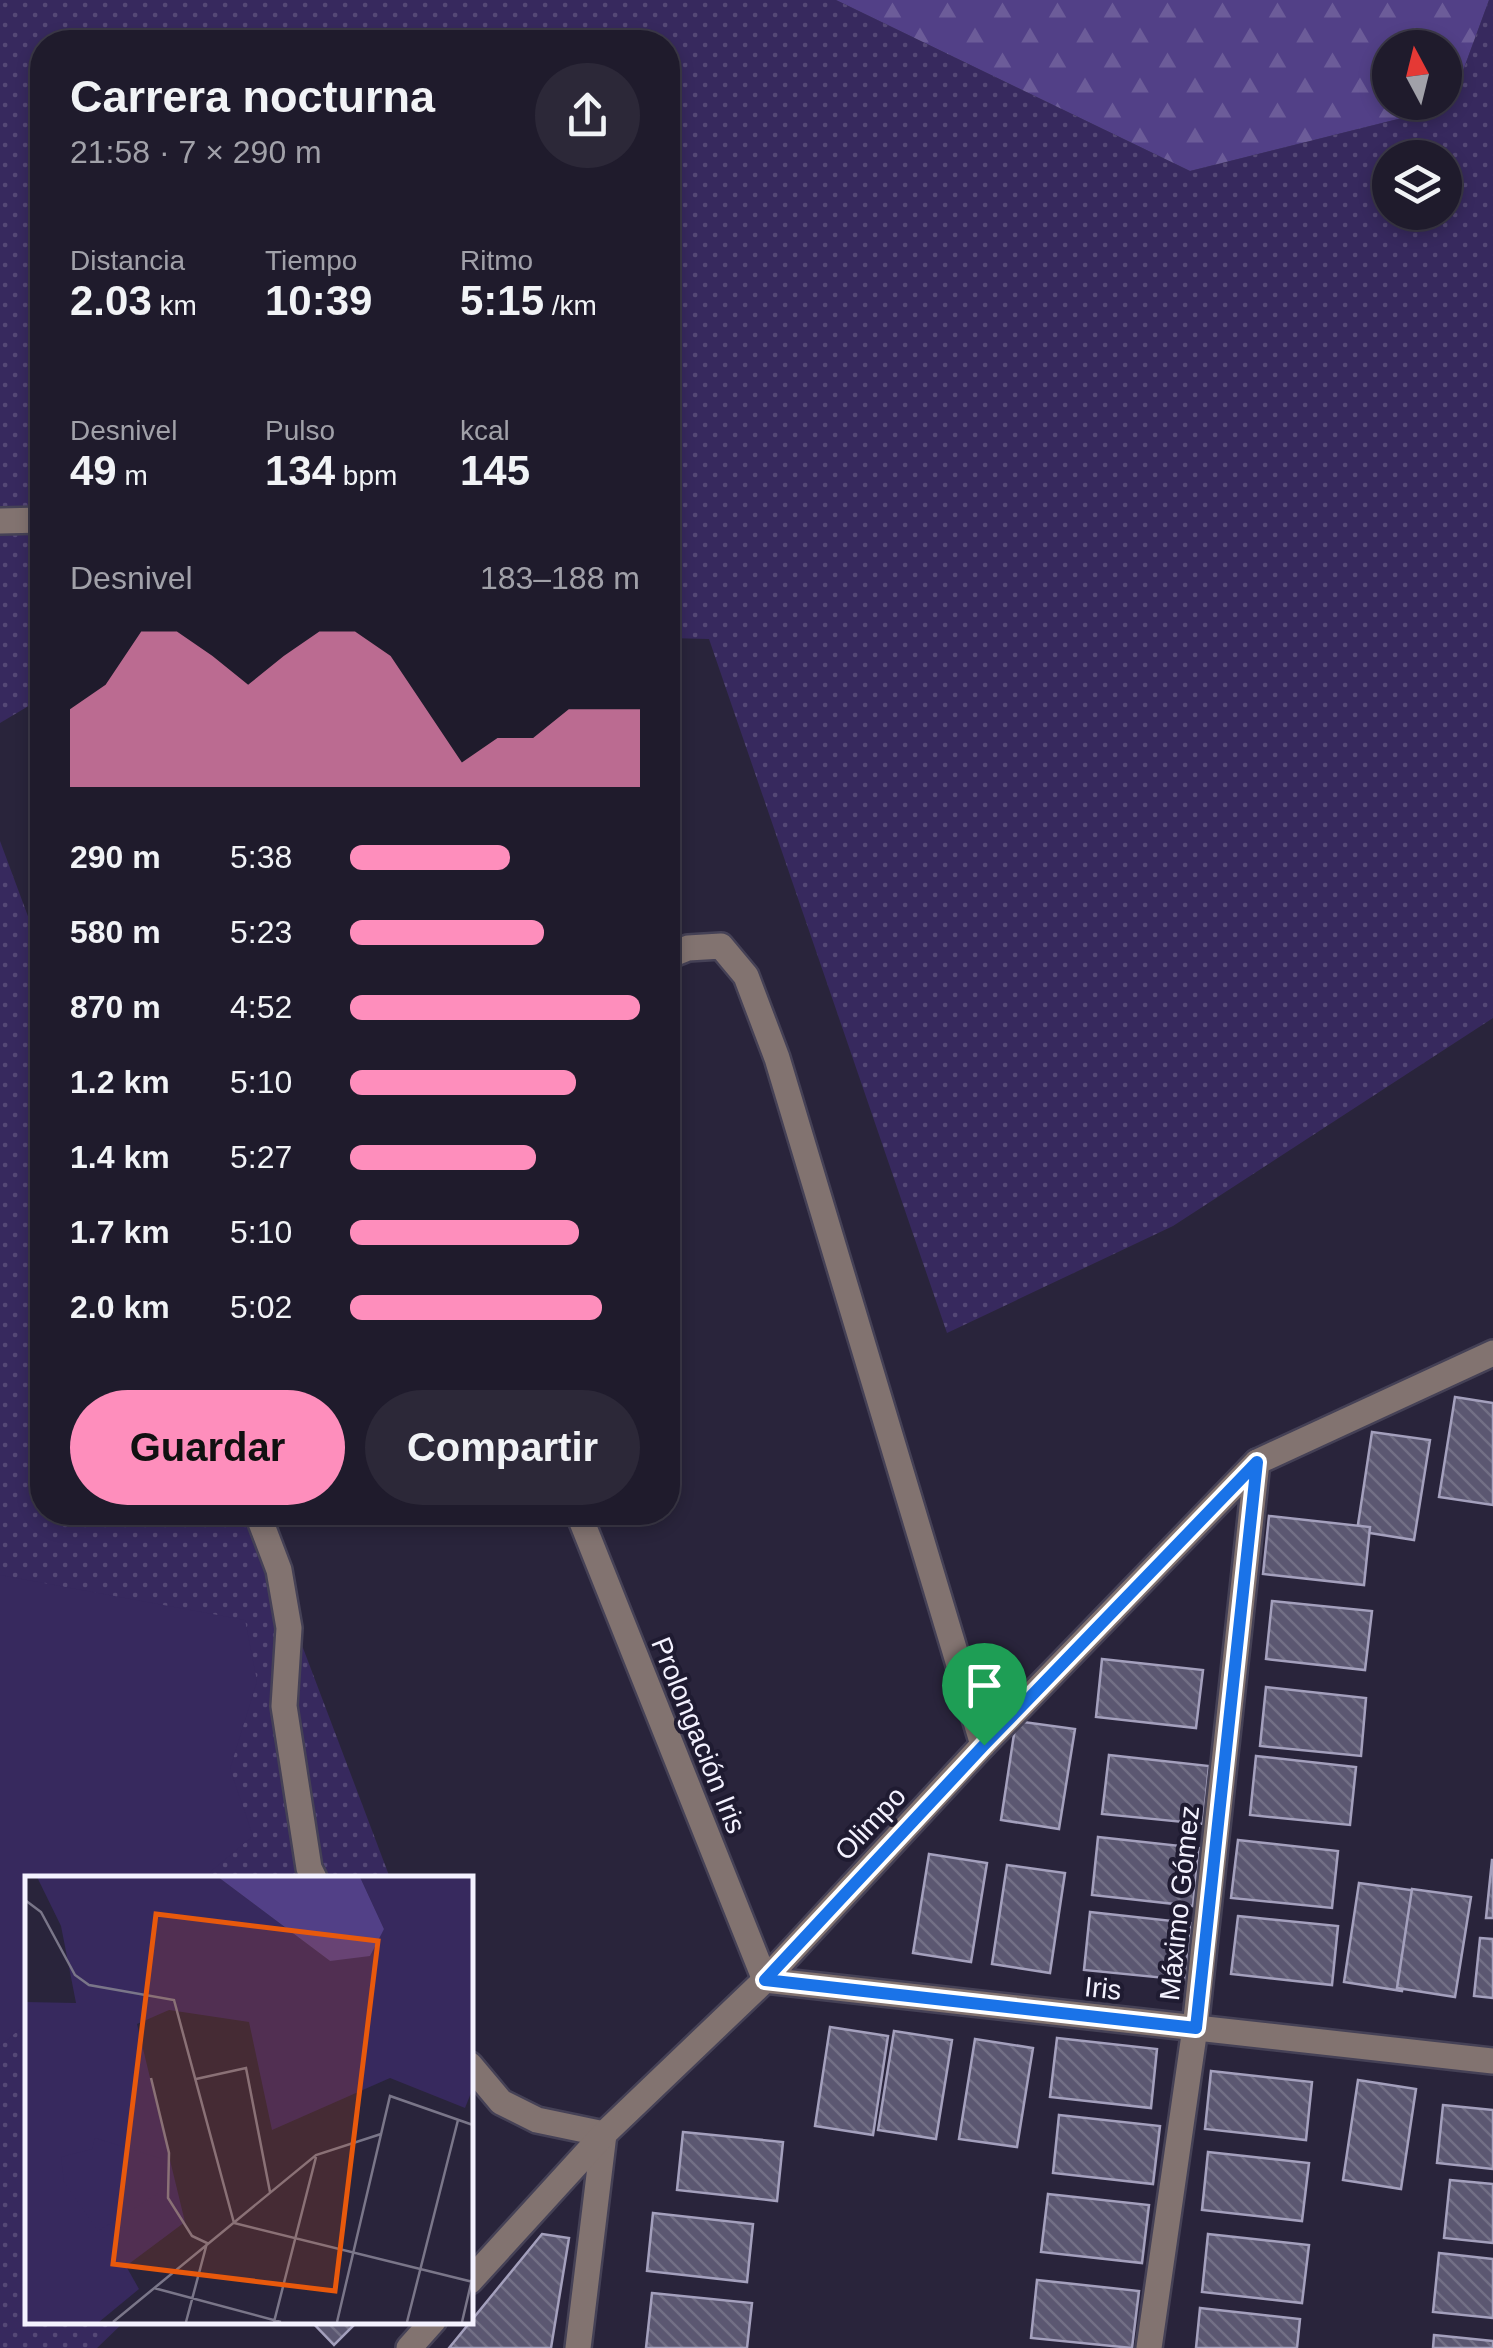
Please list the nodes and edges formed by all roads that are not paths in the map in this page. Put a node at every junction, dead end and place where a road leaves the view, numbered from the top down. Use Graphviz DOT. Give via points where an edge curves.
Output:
graph roads {
  1 [pos="30,520"];
  2 [pos="0,521"];
  3 [pos="680,951"];
  4 [pos="1493,1352"];
  5 [pos="1257,1462"];
  6 [pos="262,1525"];
  7 [pos="583,1525"];
  8 [pos="984,1745"];
  9 [pos="313,1876"];
  10 [pos="765,1980"];
  11 [pos="1196,2028"];
  12 [pos="1493,2061"];
  13 [pos="472,2067"];
  14 [pos="604,2134"];
  15 [pos="472,2279"];
  16 [pos="431,2323"];
  17 [pos="409,2348"];
  18 [pos="578,2348"];
  19 [pos="1149,2348"];
  1 -- 2 [label="street"];
  3 -- 8 [label="street" via="720,946 746,976"];
  4 -- 5 [label="street, Olimpo"];
  5 -- 8 [label="street, Olimpo"];
  5 -- 11 [label="street, Máximo Gómez"];
  6 -- 9 [label="street" via="290,1628 284,1706"];
  7 -- 10 [label="street, Prolongación Iris"];
  8 -- 10 [label="street, Olimpo"];
  10 -- 11 [label="street, Iris"];
  10 -- 14 [label="street, Olimpo"];
  11 -- 12 [label="street, Iris"];
  11 -- 19 [label="street, Máximo Gómez"];
  13 -- 14 [label="street" via="501,2102 537,2120"];
  14 -- 15 [label="street, Olimpo"];
  14 -- 18 [label="street"];
  16 -- 17 [label="street"];
}
